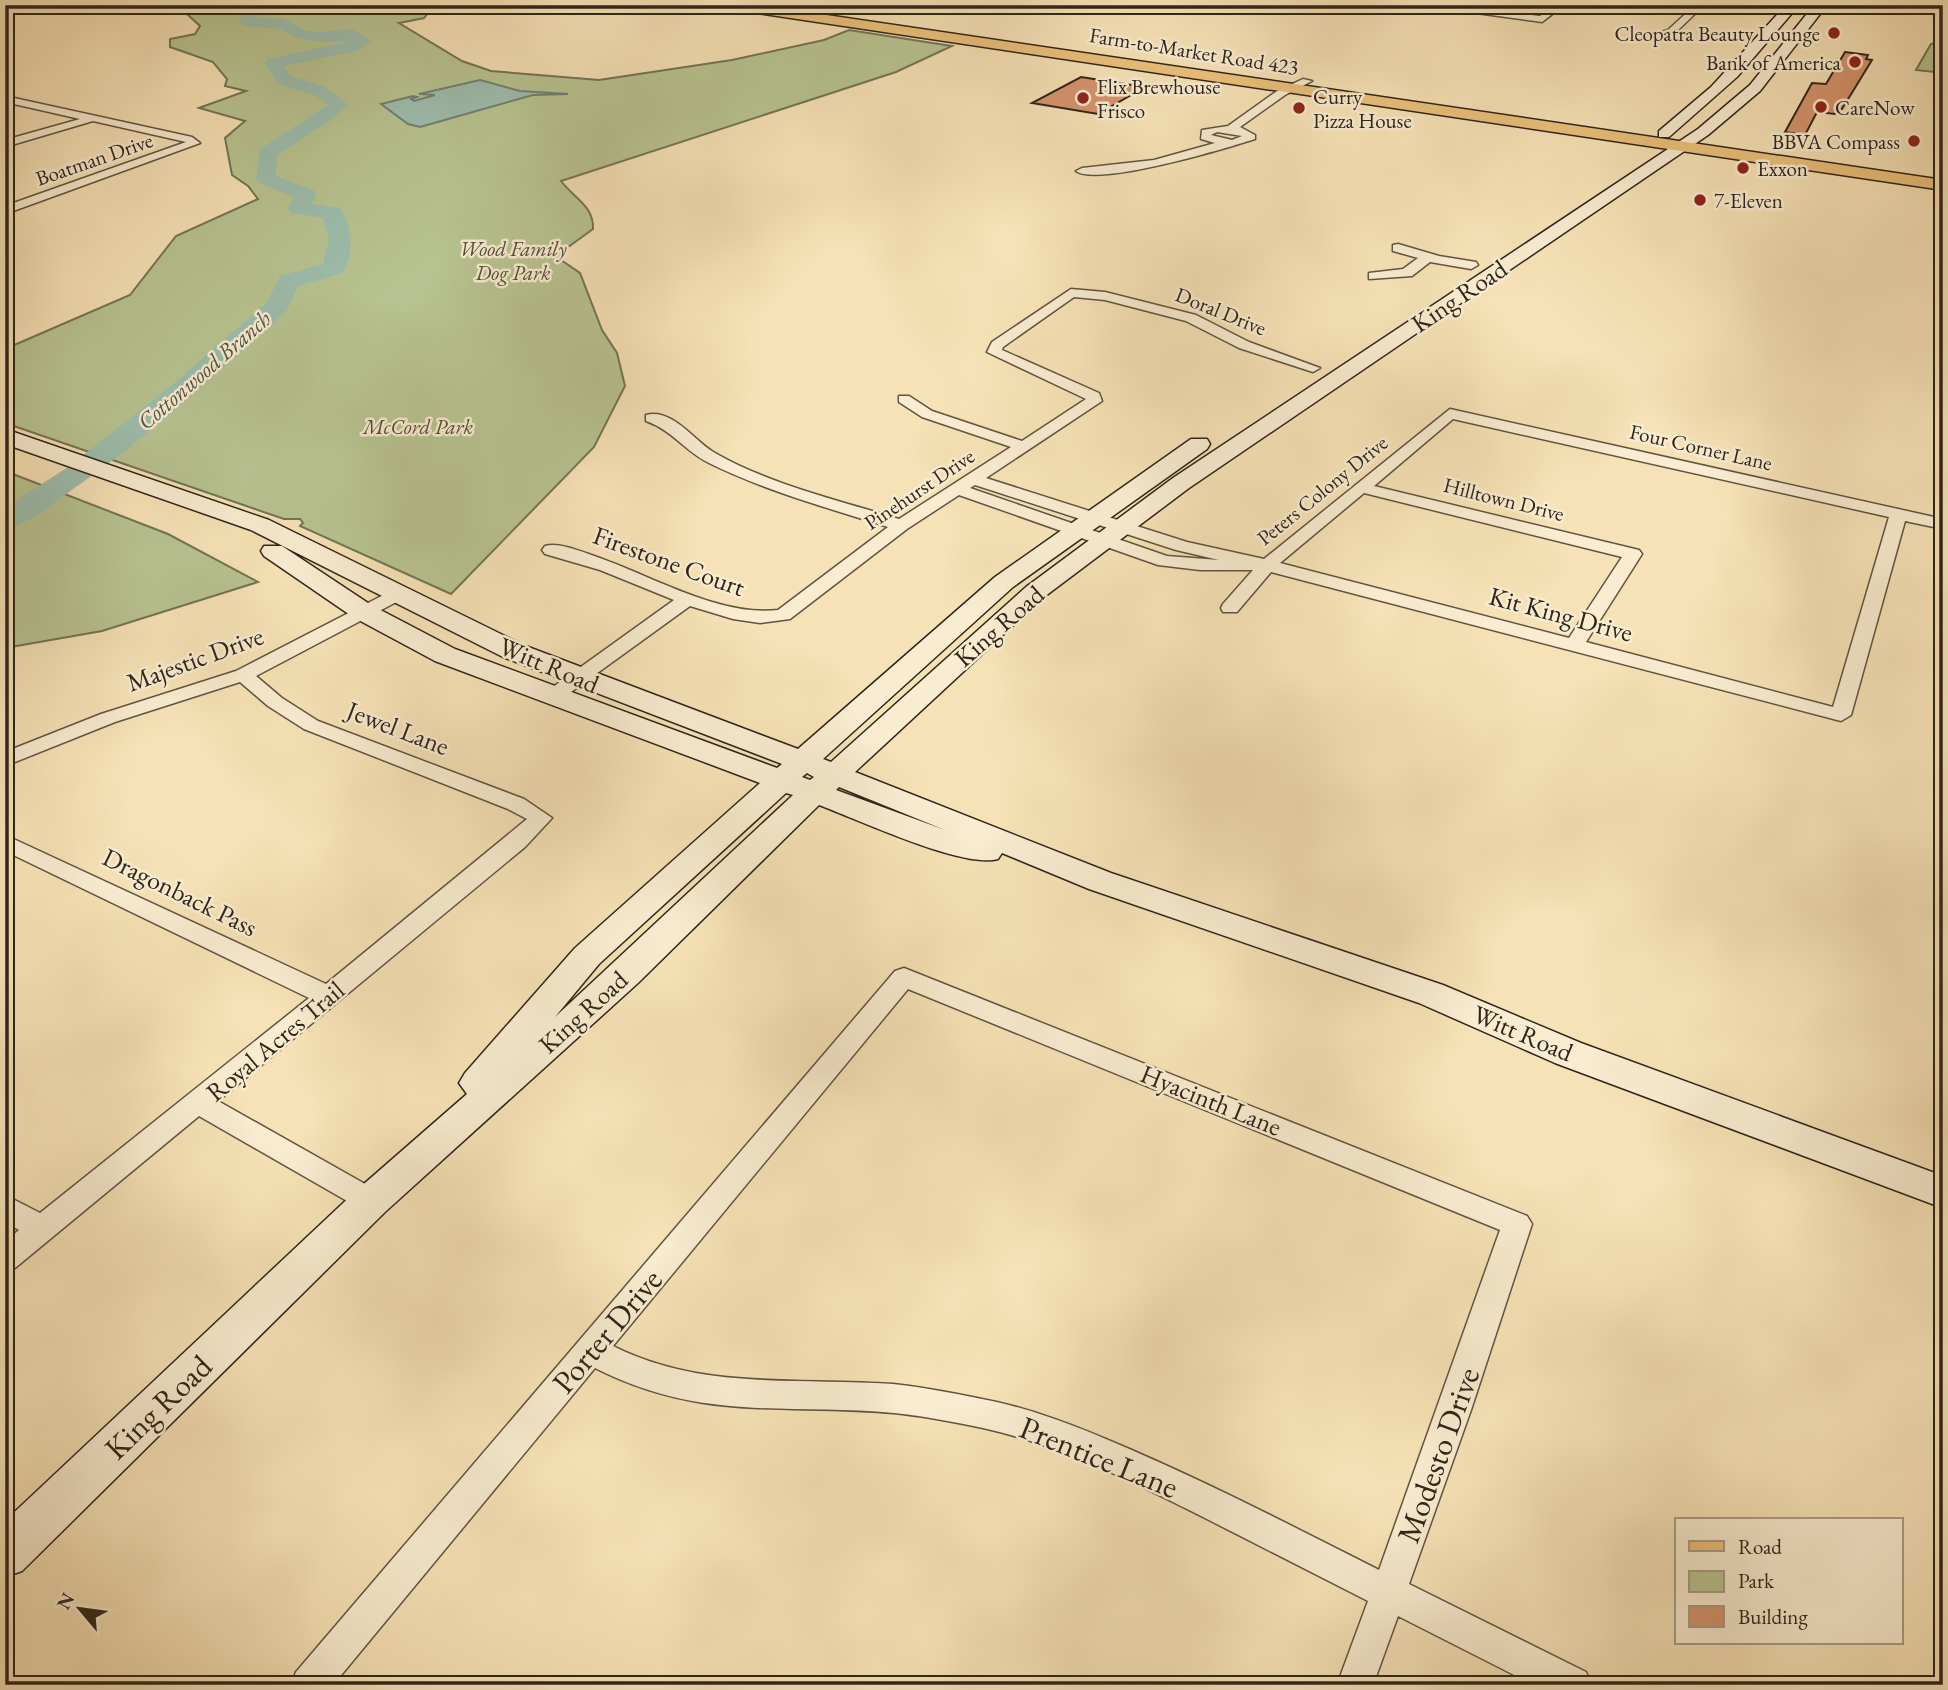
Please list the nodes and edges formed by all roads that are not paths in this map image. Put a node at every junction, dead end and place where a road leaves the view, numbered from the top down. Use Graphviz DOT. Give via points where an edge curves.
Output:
graph roads {
  1 [pos="730,5"];
  2 [pos="793,5"];
  3 [pos="1421,5"];
  4 [pos="1560,5"];
  5 [pos="1700,5"];
  6 [pos="1793,5"];
  7 [pos="1821,5"];
  8 [pos="1655,37"];
  9 [pos="1296,91"];
  10 [pos="5,99"];
  11 [pos="1272,115"];
  12 [pos="93,118"];
  13 [pos="1231,129"];
  14 [pos="1247,133"];
  15 [pos="1209,139"];
  16 [pos="1674,140"];
  17 [pos="1224,143"];
  18 [pos="5,144"];
  19 [pos="1943,174"];
  20 [pos="1590,184"];
  21 [pos="1943,185"];
  22 [pos="1614,189"];
  23 [pos="5,211"];
  24 [pos="1398,248"];
  25 [pos="1428,257"];
  26 [pos="1471,265"];
  27 [pos="1495,271"];
  28 [pos="1374,276"];
  29 [pos="1313,368"];
  30 [pos="1339,376"];
  31 [pos="1290,383"];
  32 [pos="904,399"];
  33 [pos="1095,399"];
  34 [pos="1450,414"];
  35 [pos="652,418"];
  36 [pos="1222,429"];
  37 [pos="8,441"];
  38 [pos="1025,447"];
  39 [pos="965,484"];
  40 [pos="1363,488"];
  41 [pos="1898,514"];
  42 [pos="1084,524"];
  43 [pos="1943,524"];
  44 [pos="901,525"];
  45 [pos="251,530"];
  46 [pos="1111,533"];
  47 [pos="551,550"];
  48 [pos="1633,554"];
  49 [pos="1267,565"];
  50 [pos="397,594"];
  51 [pos="689,598"];
  52 [pos="1230,608"];
  53 [pos="362,611"];
  54 [pos="769,620"];
  55 [pos="1575,644"];
  56 [pos="243,675"];
  57 [pos="578,678"];
  58 [pos="553,696"];
  59 [pos="5,760"];
  60 [pos="791,770"];
  61 [pos="824,783"];
  62 [pos="541,818"];
  63 [pos="5,842"];
  64 [pos="904,977"];
  65 [pos="328,996"];
  66 [pos="199,1103"];
  67 [pos="1943,1192"];
  68 [pos="371,1201"];
  69 [pos="5,1207"];
  70 [pos="1517,1224"];
  71 [pos="42,1229"];
  72 [pos="5,1259"];
  73 [pos="591,1350"];
  74 [pos="5,1554"];
  75 [pos="1388,1592"];
  76 [pos="309,1685"];
  77 [pos="1354,1685"];
  78 [pos="1573,1685"];
  1 -- 9 [label="main road, Farm-to-Market Road 423"];
  2 -- 9 [label="main road, Farm-to-Market Road 423"];
  3 -- 4 [label="street" via="1542,19"];
  5 -- 8 [label="street" via="1671,32"];
  6 -- 16 [label="street"];
  7 -- 16 [label="street" via="1750,94"];
  9 -- 13 [label="street" via="1281,93"];
  9 -- 16 [label="main road, Farm-to-Market Road 423"];
  10 -- 12 [label="street"];
  11 -- 14 [label="street"];
  12 -- 18 [label="street"];
  12 -- 23 [label="street, Boatman Drive" via="194,143"];
  13 -- 14 [label="street"];
  13 -- 15 [label="street" via="1210,131 1204,135"];
  14 -- 17 [label="street" via="1251,137 1245,141"];
  15 -- 17 [label="street"];
  15 -- 17 [label="street" via="1082,171 1149,164"];
  16 -- 19 [label="main road, Farm-to-Market Road 423"];
  16 -- 20 [label="street, King Road"];
  16 -- 21 [label="main road, Farm-to-Market Road 423"];
  16 -- 22 [label="street, King Road"];
  20 -- 22 [label="street"];
  20 -- 26 [label="street, King Road"];
  22 -- 27 [label="street, King Road"];
  24 -- 25 [label="street"];
  25 -- 26 [label="street"];
  25 -- 28 [label="street" via="1407,273"];
  26 -- 27 [label="street"];
  26 -- 29 [label="street, King Road"];
  27 -- 30 [label="street, King Road"];
  29 -- 30 [label="street"];
  29 -- 31 [label="street, King Road"];
  29 -- 33 [label="street, Doral Drive" via="1244,345 1191,318 1105,296 1071,293 994,350"];
  30 -- 46 [label="street, King Road"];
  32 -- 38 [label="street" via="927,414"];
  33 -- 38 [label="street, Pinehurst Drive"];
  34 -- 40 [label="street, Peters Colony Drive"];
  34 -- 41 [label="street, Four Corner Lane"];
  35 -- 44 [label="street" via="674,426 709,457 743,472"];
  36 -- 42 [label="street, King Road"];
  37 -- 45 [label="street, Witt Road"];
  38 -- 39 [label="street, Pinehurst Drive"];
  39 -- 42 [label="street, Kit King Drive"];
  39 -- 44 [label="street, Pinehurst Drive"];
  40 -- 48 [label="street, Hilltown Drive"];
  40 -- 49 [label="street, Peters Colony Drive"];
  41 -- 43 [label="street, Four Corner Lane"];
  41 -- 55 [label="street, Kit King Drive" via="1841,715"];
  42 -- 46 [label="street, Kit King Drive"];
  42 -- 60 [label="street, King Road" via="1004,582"];
  44 -- 54 [label="street, Pinehurst Drive" via="793,609"];
  45 -- 50 [label="street, Witt Road"];
  45 -- 53 [label="street, Witt Road"];
  46 -- 49 [label="street, Kit King Drive" via="1164,561"];
  46 -- 61 [label="street, King Road" via="1035,592"];
  47 -- 51 [label="street, Firestone Court" via="585,557"];
  48 -- 55 [label="street"];
  49 -- 52 [label="street, Peters Colony Drive"];
  49 -- 55 [label="street, Kit King Drive"];
  50 -- 53 [label="street, Majestic Drive"];
  50 -- 57 [label="street, Witt Road"];
  51 -- 54 [label="street, Firestone Court"];
  51 -- 57 [label="street"];
  53 -- 56 [label="street, Majestic Drive"];
  53 -- 58 [label="street, Witt Road" via="445,655"];
  56 -- 59 [label="street, Majestic Drive" via="108,718"];
  56 -- 62 [label="street, Jewel Lane" via="312,725 516,804"];
  57 -- 58 [label="street"];
  57 -- 60 [label="street, Witt Road"];
  58 -- 60 [label="street, Witt Road"];
  60 -- 61 [label="street, Witt Road"];
  60 -- 68 [label="street, King Road" via="587,956"];
  61 -- 67 [label="street, Witt Road" via="950,843 1100,881 1431,994 1568,1053"];
  61 -- 68 [label="street, King Road" via="626,974"];
  62 -- 65 [label="street, Royal Acres Trail"];
  63 -- 65 [label="street, Dragonback Pass"];
  64 -- 70 [label="street, Hyacinth Lane"];
  64 -- 73 [label="street, Porter Drive"];
  65 -- 66 [label="street, Royal Acres Trail"];
  66 -- 68 [label="street"];
  66 -- 71 [label="street, Royal Acres Trail"];
  68 -- 74 [label="street, King Road"];
  69 -- 71 [label="street"];
  70 -- 75 [label="street, Modesto Drive"];
  71 -- 72 [label="street, Royal Acres Trail"];
  73 -- 75 [label="street, Prentice Lane" via="636,1373 692,1389 895,1399 1030,1427 1118,1458"];
  73 -- 76 [label="street, Porter Drive"];
  75 -- 77 [label="street, Modesto Drive"];
  75 -- 78 [label="street, Prentice Lane"];
}
